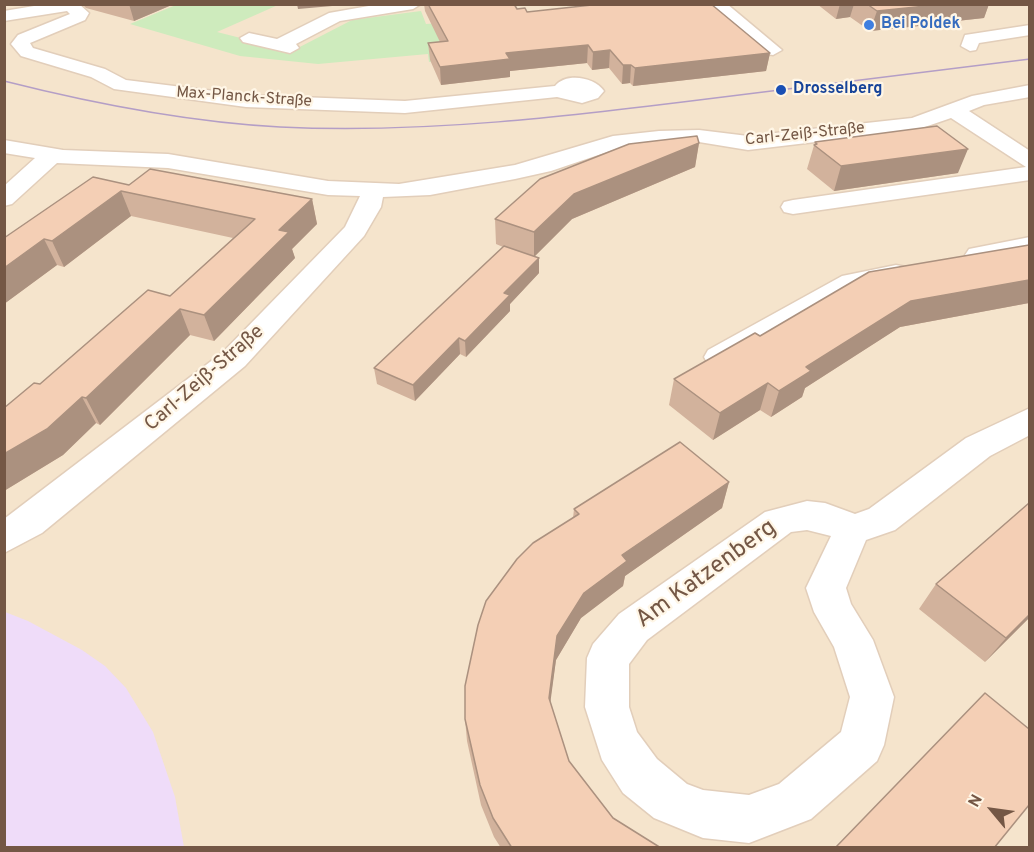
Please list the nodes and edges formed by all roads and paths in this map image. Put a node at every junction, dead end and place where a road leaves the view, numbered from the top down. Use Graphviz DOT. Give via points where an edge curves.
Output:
graph roads {
  1 [pos="413,4"];
  2 [pos="716,4"];
  3 [pos="72,5"];
  4 [pos="4,16"];
  5 [pos="737,21"];
  6 [pos="711,24"];
  7 [pos="1029,30"];
  8 [pos="249,38"];
  9 [pos="970,46"];
  10 [pos="773,50"];
  11 [pos="561,91"];
  12 [pos="1029,91"];
  13 [pos="952,109"];
  14 [pos="4,146"];
  15 [pos="51,156"];
  16 [pos="137,159"];
  17 [pos="1029,161"];
  18 [pos="1029,173"];
  19 [pos="112,180"];
  20 [pos="373,191"];
  21 [pos="4,200"];
  22 [pos="812,209"];
  23 [pos="1029,245"];
  24 [pos="950,261"];
  25 [pos="918,268"];
  26 [pos="698,370"];
  27 [pos="1029,420"];
  28 [pos="852,530"];
  29 [pos="4,538"];
  1 -- 8 [label="street" via="335,17 285,46"];
  2 -- 5 [label="street"];
  3 -- 4 [label="street"];
  3 -- 11 [label="street, Max-Planck-Straße" via="81,13 79,16 24,39 21,48 98,73 121,85 246,100 405,107"];
  5 -- 6 [label="street"];
  5 -- 10 [label="street"];
  7 -- 9 [label="street" via="971,39"];
  12 -- 13 [label="street, Carl-Zeiß-Straße" via="988,85"];
  13 -- 17 [label="street"];
  13 -- 20 [label="street, Carl-Zeiß-Straße" via="916,124 817,136 748,142 684,136 613,143 543,166 430,188"];
  14 -- 15 [label="street, Carl-Zeiß-Straße"];
  15 -- 16 [label="street, Carl-Zeiß-Straße"];
  15 -- 21 [label="street"];
  16 -- 19 [label="street"];
  16 -- 20 [label="street, Carl-Zeiß-Straße" via="328,188"];
  18 -- 22 [label="street"];
  20 -- 29 [label="street, Carl-Zeiß-Straße" via="355,231 234,359 29,523"];
  23 -- 24 [label="street"];
  25 -- 26 [label="street" via="852,282"];
  27 -- 28 [label="street" via="978,447 882,520"];
  28 -- 28 [label="street, Am Katzenberg" via="831,518 812,514 778,522 633,627 608,658 607,707 618,744 640,776 671,801 702,814 749,819 794,802 861,745 872,697 852,640 834,612 826,588"];
}
